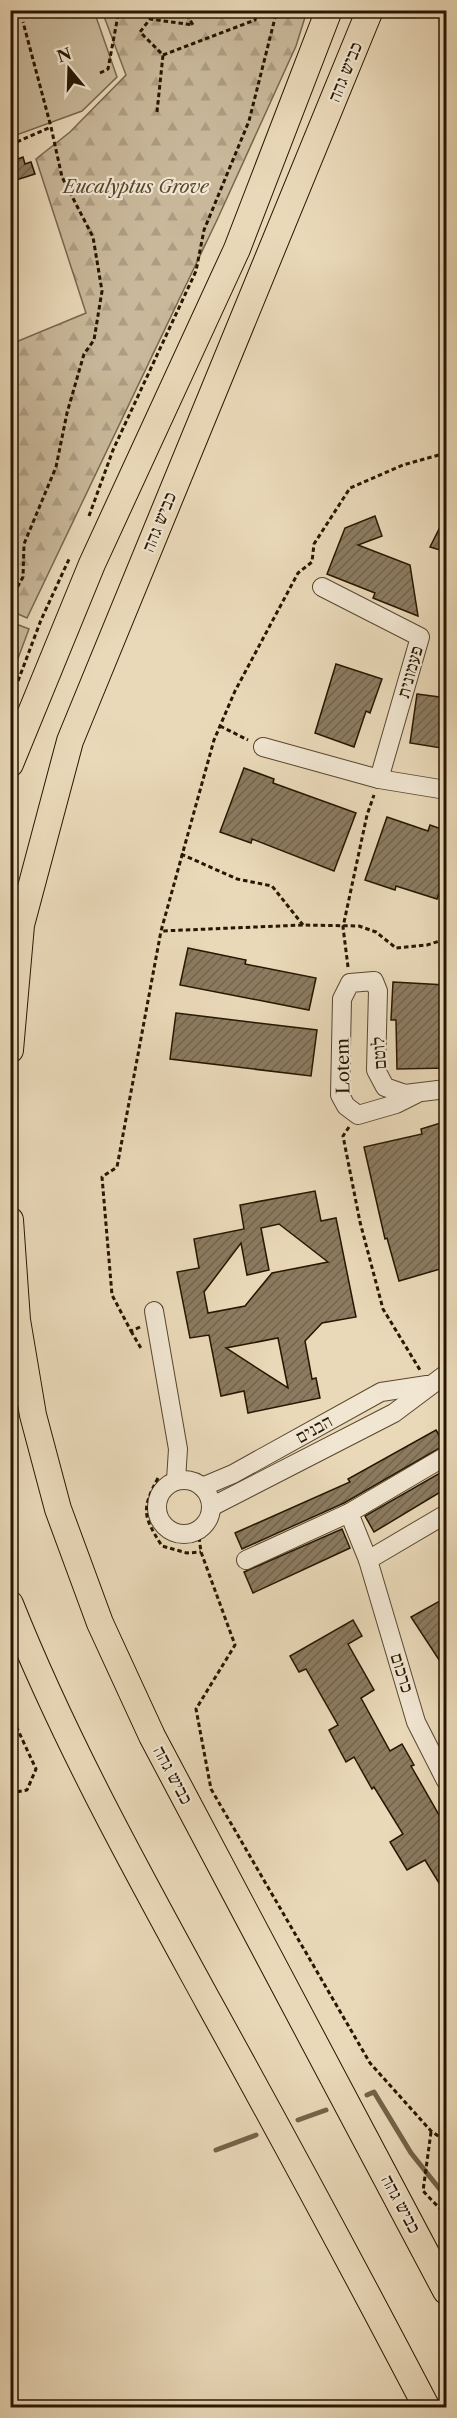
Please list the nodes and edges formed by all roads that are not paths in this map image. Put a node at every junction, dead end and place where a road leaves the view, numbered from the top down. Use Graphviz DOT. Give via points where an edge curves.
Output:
graph roads {
  1 [pos="329,10"];
  2 [pos="370,10"];
  3 [pos="322,587"];
  4 [pos="263,747"];
  5 [pos="10,764"];
  6 [pos="379,779"];
  7 [pos="447,790"];
  8 [pos="350,982"];
  9 [pos="10,1050"];
  10 [pos="447,1089"];
  11 [pos="418,1092"];
  12 [pos="10,1220"];
  13 [pos="154,1316"];
  14 [pos="447,1374"];
  15 [pos="429,1385"];
  16 [pos="447,1456"];
  17 [pos="168,1477"];
  18 [pos="202,1486"];
  19 [pos="211,1507"];
  20 [pos="349,1513"];
  21 [pos="447,1514"];
  22 [pos="246,1560"];
  23 [pos="368,1560"];
  24 [pos="10,1604"];
  25 [pos="447,1781"];
  26 [pos="447,2290"];
  27 [pos="427,2408"];
  1 -- 5 [label="highway, כביש גהה" via="237,249 92,564"];
  2 -- 9 [label="highway, כביש גהה" via="70,741 21,925"];
  3 -- 6 [label="street, פעמונית" via="420,638"];
  4 -- 6 [label="street"];
  6 -- 7 [label="street"];
  8 -- 11 [label="street, לוטם" via="374,981 378,991 376,1070 385,1087 405,1094"];
  8 -- 11 [label="street, Lotem" via="342,999 340,1095 346,1106 358,1115 396,1104"];
  10 -- 11 [label="street, לוטם"];
  12 -- 26 [label="highway, כביש גהה" via="17,1320 33,1415 58,1509 100,1623 152,1736"];
  13 -- 17 [label="street" via="178,1449"];
  14 -- 15 [label="street, הבנים"];
  15 -- 18 [label="street, הבנים" via="381,1392 233,1474"];
  15 -- 19 [label="street, הבנים" via="394,1413"];
  16 -- 20 [label="street"];
  17 -- 18 [label="street"];
  17 -- 19 [label="street" via="157,1500 164,1525 180,1534 198,1530 210,1516"];
  18 -- 19 [label="street"];
  20 -- 22 [label="street"];
  20 -- 23 [label="street, כרכום"];
  21 -- 23 [label="street"];
  23 -- 25 [label="street, כרכום" via="416,1722"];
  24 -- 27 [label="highway" via="34,1663 124,1847"];
}
